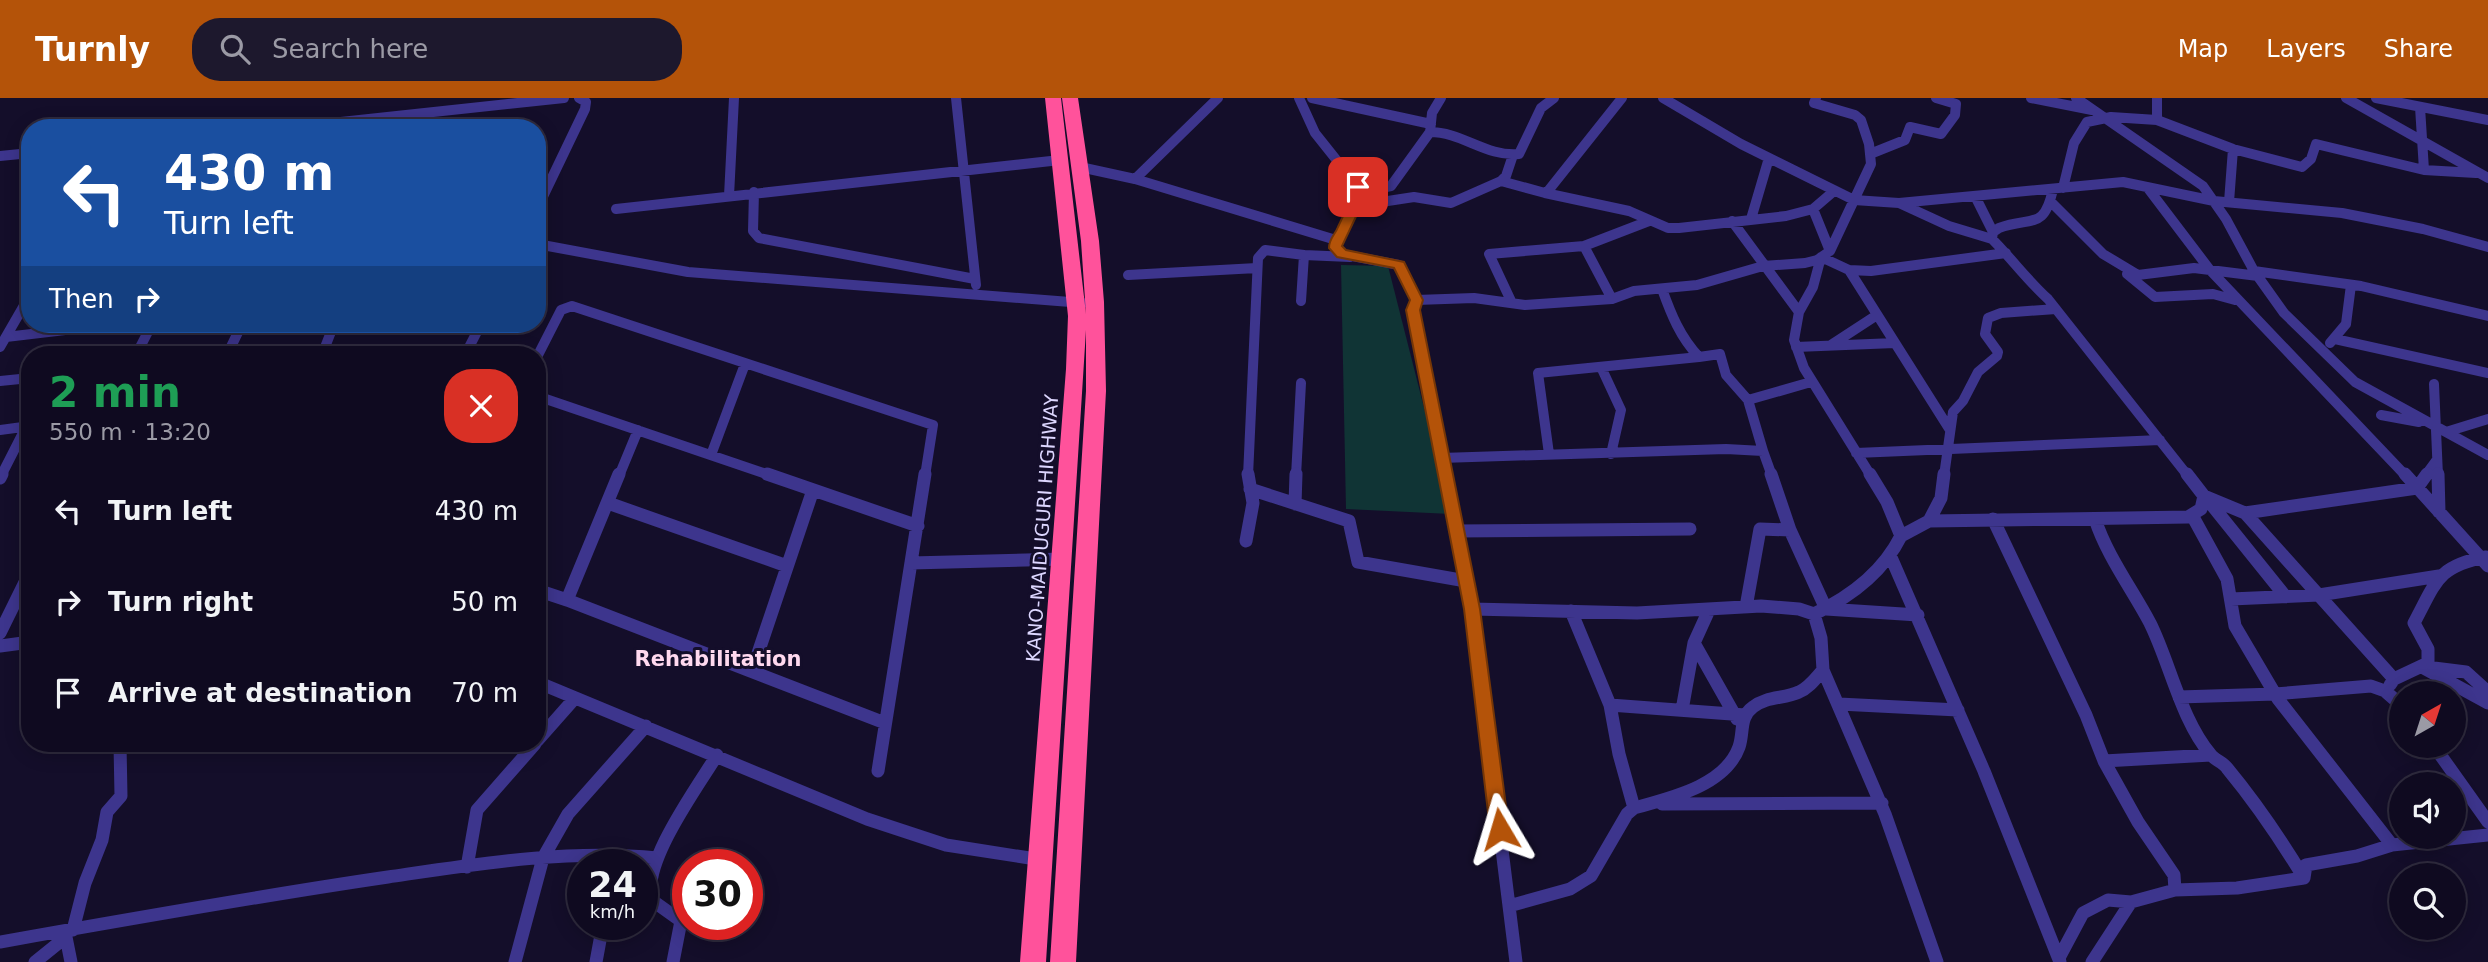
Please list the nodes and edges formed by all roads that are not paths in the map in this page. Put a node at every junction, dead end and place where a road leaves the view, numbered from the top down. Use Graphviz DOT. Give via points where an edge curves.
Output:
graph roads {
  1 [pos="564,98"];
  2 [pos="579,98"];
  3 [pos="734,98"];
  4 [pos="956,98"];
  5 [pos="1053,98"];
  6 [pos="1070,98"];
  7 [pos="1218,98"];
  8 [pos="1299,98"];
  9 [pos="1312,98"];
  10 [pos="1441,98"];
  11 [pos="1554,98"];
  12 [pos="1622,98"];
  13 [pos="1663,98"];
  14 [pos="1816,98"];
  15 [pos="1936,98"];
  16 [pos="2031,98"];
  17 [pos="2076,98"];
  18 [pos="2157,98"];
  19 [pos="2346,98"];
  20 [pos="2376,98"];
  21 [pos="2420,107"];
  22 [pos="2096,112"];
  23 [pos="406,116"];
  24 [pos="382,119"];
  25 [pos="405,119"];
  26 [pos="2157,120"];
  27 [pos="2488,120"];
  28 [pos="1430,128"];
  29 [pos="2424,144"];
  30 [pos="2233,149"];
  31 [pos="21,154"];
  32 [pos="1870,154"];
  33 [pos="1513,155"];
  34 [pos="0,156"];
  35 [pos="1769,158"];
  36 [pos="1070,164"];
  37 [pos="965,170"];
  38 [pos="2424,170"];
  39 [pos="2485,175"];
  40 [pos="546,180"];
  41 [pos="1135,180"];
  42 [pos="1501,181"];
  43 [pos="1358,187"];
  44 [pos="2147,187"];
  45 [pos="2058,188"];
  46 [pos="1834,191"];
  47 [pos="754,192"];
  48 [pos="1545,193"];
  49 [pos="729,195"];
  50 [pos="1975,196"];
  51 [pos="1854,201"];
  52 [pos="2050,201"];
  53 [pos="2214,201"];
  54 [pos="1899,202"];
  55 [pos="2230,202"];
  56 [pos="1355,206"];
  57 [pos="617,209"];
  58 [pos="1813,209"];
  59 [pos="1751,219"];
  60 [pos="1649,221"];
  61 [pos="1732,222"];
  62 [pos="1992,236"];
  63 [pos="1336,240"];
  64 [pos="546,246"];
  65 [pos="1584,246"];
  66 [pos="2488,247"];
  67 [pos="2006,253"];
  68 [pos="1826,254"];
  69 [pos="1304,255"];
  70 [pos="1360,258"];
  71 [pos="1763,266"];
  72 [pos="2118,267"];
  73 [pos="1257,268"];
  74 [pos="1849,270"];
  75 [pos="2210,270"];
  76 [pos="2256,274"];
  77 [pos="1128,275"];
  78 [pos="975,279"];
  79 [pos="2351,285"];
  80 [pos="1662,289"];
  81 [pos="977,296"];
  82 [pos="1612,299"];
  83 [pos="1416,300"];
  84 [pos="1301,301"];
  85 [pos="1085,302"];
  86 [pos="2239,302"];
  87 [pos="1512,303"];
  88 [pos="2056,309"];
  89 [pos="21,311"];
  90 [pos="1799,312"];
  91 [pos="1877,315"];
  92 [pos="2488,316"];
  93 [pos="47,333"];
  94 [pos="2335,339"];
  95 [pos="3,342"];
  96 [pos="1895,343"];
  97 [pos="543,346"];
  98 [pos="1829,346"];
  99 [pos="1796,347"];
  100 [pos="2321,349"];
  101 [pos="1699,356"];
  102 [pos="745,364"];
  103 [pos="1601,367"];
  104 [pos="2488,373"];
  105 [pos="21,379"];
  106 [pos="0,381"];
  107 [pos="1811,382"];
  108 [pos="1301,383"];
  109 [pos="2434,384"];
  110 [pos="546,399"];
  111 [pos="1748,400"];
  112 [pos="2393,403"];
  113 [pos="2381,415"];
  114 [pos="2488,419"];
  115 [pos="2435,425"];
  116 [pos="21,427"];
  117 [pos="1950,429"];
  118 [pos="0,430"];
  119 [pos="638,430"];
  120 [pos="2366,431"];
  121 [pos="2446,432"];
  122 [pos="21,439"];
  123 [pos="2160,440"];
  124 [pos="1949,450"];
  125 [pos="1763,451"];
  126 [pos="1856,453"];
  127 [pos="1549,454"];
  128 [pos="1611,454"];
  129 [pos="711,455"];
  130 [pos="2488,455"];
  131 [pos="1441,458"];
  132 [pos="2436,461"];
  133 [pos="0,478"];
  134 [pos="2417,488"];
  135 [pos="1250,489"];
  136 [pos="813,490"];
  137 [pos="2204,496"];
  138 [pos="608,503"];
  139 [pos="1295,504"];
  140 [pos="2439,512"];
  141 [pos="2245,513"];
  142 [pos="2193,517"];
  143 [pos="1993,519"];
  144 [pos="2095,519"];
  145 [pos="1929,521"];
  146 [pos="918,526"];
  147 [pos="1690,528"];
  148 [pos="1790,530"];
  149 [pos="1455,531"];
  150 [pos="1901,536"];
  151 [pos="1246,541"];
  152 [pos="1890,555"];
  153 [pos="1063,559"];
  154 [pos="2486,560"];
  155 [pos="911,563"];
  156 [pos="787,566"];
  157 [pos="2439,576"];
  158 [pos="1465,580"];
  159 [pos="21,590"];
  160 [pos="546,593"];
  161 [pos="2319,595"];
  162 [pos="2285,596"];
  163 [pos="2231,599"];
  164 [pos="567,600"];
  165 [pos="1746,607"];
  166 [pos="1472,609"];
  167 [pos="1709,610"];
  168 [pos="1571,611"];
  169 [pos="1820,611"];
  170 [pos="1918,615"];
  171 [pos="0,633"];
  172 [pos="21,643"];
  173 [pos="1694,643"];
  174 [pos="0,646"];
  175 [pos="2422,667"];
  176 [pos="1823,670"];
  177 [pos="752,671"];
  178 [pos="2481,676"];
  179 [pos="2394,679"];
  180 [pos="546,686"];
  181 [pos="2385,691"];
  182 [pos="2488,692"];
  183 [pos="2275,694"];
  184 [pos="2389,694"];
  185 [pos="2179,697"];
  186 [pos="575,698"];
  187 [pos="1839,704"];
  188 [pos="2488,704"];
  189 [pos="1610,705"];
  190 [pos="1682,710"];
  191 [pos="1958,710"];
  192 [pos="1740,718"];
  193 [pos="885,723"];
  194 [pos="646,726"];
  195 [pos="546,731"];
  196 [pos="120,752"];
  197 [pos="527,752"];
  198 [pos="717,755"];
  199 [pos="2211,755"];
  200 [pos="2443,758"];
  201 [pos="2104,761"];
  202 [pos="878,771"];
  203 [pos="1882,803"];
  204 [pos="1641,806"];
  205 [pos="2488,822"];
  206 [pos="2488,835"];
  207 [pos="2466,837"];
  208 [pos="2389,841"];
  209 [pos="2389,846"];
  210 [pos="658,856"];
  211 [pos="543,858"];
  212 [pos="567,858"];
  213 [pos="1042,860"];
  214 [pos="467,867"];
  215 [pos="2304,878"];
  216 [pos="2175,890"];
  217 [pos="2131,902"];
  218 [pos="658,904"];
  219 [pos="1509,906"];
  220 [pos="68,933"];
  221 [pos="600,940"];
  222 [pos="0,942"];
  223 [pos="2059,960"];
  224 [pos="35,962"];
  225 [pos="71,962"];
  226 [pos="514,962"];
  227 [pos="596,962"];
  228 [pos="673,962"];
  229 [pos="1032,962"];
  230 [pos="1063,962"];
  231 [pos="1516,962"];
  232 [pos="1937,962"];
  233 [pos="2092,962"];
  1 -- 23 [label="street"];
  2 -- 40 [label="street" via="586,102 585,109"];
  3 -- 49 [label="street"];
  4 -- 37 [label="street"];
  5 -- 36 [label="highway, KANO-MAIDUGURI HIGHWAY"];
  6 -- 36 [label="highway, KANO-MAIDUGURI HIGHWAY"];
  7 -- 41 [label="street"];
  8 -- 43 [label="street" via="1310,130"];
  9 -- 28 [label="street"];
  10 -- 28 [label="street"];
  11 -- 33 [label="street" via="1541,108 1519,154"];
  12 -- 48 [label="street"];
  13 -- 35 [label="street"];
  14 -- 32 [label="street" via="1814,103 1819,106 1861,120"];
  15 -- 32 [label="street" via="1956,104 1955,115 1941,134 1910,127 1905,140"];
  16 -- 22 [label="street"];
  17 -- 22 [label="street"];
  18 -- 26 [label="street"];
  19 -- 29 [label="street"];
  20 -- 21 [label="street"];
  21 -- 27 [label="street"];
  21 -- 29 [label="street"];
  22 -- 26 [label="street"];
  22 -- 45 [label="street" via="2075,139"];
  22 -- 53 [label="street" via="2203,186"];
  23 -- 24 [label="street"];
  23 -- 25 [label="street"];
  26 -- 30 [label="street"];
  28 -- 33 [label="street"];
  28 -- 43 [label="street" via="1391,186"];
  29 -- 38 [label="street"];
  29 -- 39 [label="street"];
  30 -- 38 [label="street" via="2302,167 2311,159 2316,144"];
  30 -- 55 [label="street"];
  31 -- 34 [label="street"];
  32 -- 51 [label="street" via="1871,164"];
  33 -- 42 [label="street"];
  35 -- 46 [label="street"];
  35 -- 59 [label="street"];
  36 -- 37 [label="street"];
  36 -- 41 [label="street"];
  36 -- 85 [label="highway, KANO-MAIDUGURI HIGHWAY"];
  37 -- 47 [label="street"];
  37 -- 78 [label="street"];
  38 -- 39 [label="street"];
  41 -- 63 [label="street"];
  42 -- 48 [label="street"];
  42 -- 56 [label="street" via="1451,203 1414,197"];
  43 -- 56 [label="street"];
  44 -- 45 [label="street" via="2123,182"];
  44 -- 53 [label="street"];
  44 -- 75 [label="street"];
  45 -- 50 [label="street"];
  45 -- 52 [label="street"];
  46 -- 51 [label="street"];
  46 -- 58 [label="street"];
  47 -- 49 [label="street"];
  47 -- 78 [label="street" via="753,232 759,238"];
  48 -- 60 [label="street" via="1629,211"];
  49 -- 57 [label="street"];
  50 -- 54 [label="street"];
  50 -- 62 [label="street"];
  51 -- 54 [label="street"];
  51 -- 68 [label="street"];
  52 -- 62 [label="street" via="2039,219 1998,227"];
  52 -- 72 [label="street"];
  53 -- 55 [label="street"];
  53 -- 76 [label="street"];
  54 -- 62 [label="street" via="1949,226"];
  55 -- 66 [label="street" via="2342,213"];
  56 -- 63 [label="street"];
  58 -- 59 [label="street"];
  58 -- 68 [label="street"];
  59 -- 61 [label="street"];
  60 -- 61 [label="street" via="1668,228"];
  60 -- 65 [label="street"];
  61 -- 71 [label="street"];
  62 -- 67 [label="street"];
  63 -- 70 [label="street" via="1335,248 1342,254"];
  64 -- 81 [label="street" via="688,272"];
  65 -- 82 [label="street"];
  65 -- 87 [label="street" via="1489,254"];
  67 -- 74 [label="street"];
  67 -- 88 [label="street"];
  68 -- 71 [label="street" via="1805,263"];
  68 -- 74 [label="street"];
  68 -- 90 [label="street"];
  69 -- 70 [label="street"];
  69 -- 73 [label="street" via="1265,250"];
  69 -- 84 [label="street"];
  70 -- 83 [label="street" via="1399,265"];
  71 -- 80 [label="street" via="1697,285"];
  71 -- 90 [label="street"];
  72 -- 75 [label="street" via="2138,275 2177,268"];
  72 -- 86 [label="street" via="2155,297 2213,294"];
  73 -- 77 [label="street"];
  73 -- 135 [label="street" via="1247,470"];
  74 -- 91 [label="street"];
  75 -- 76 [label="street"];
  75 -- 86 [label="street"];
  76 -- 79 [label="street"];
  76 -- 100 [label="street" via="2284,313"];
  78 -- 81 [label="street"];
  79 -- 92 [label="street"];
  79 -- 94 [label="street" via="2350,316"];
  80 -- 82 [label="street" via="1634,291"];
  80 -- 101 [label="street" via="1677,331"];
  81 -- 85 [label="street"];
  82 -- 87 [label="street"];
  83 -- 87 [label="street" via="1474,298"];
  83 -- 131 [label="street" via="1413,310"];
  85 -- 153 [label="highway, KANO-MAIDUGURI HIGHWAY"];
  85 -- 230 [label="highway, KANO-MAIDUGURI HIGHWAY" via="1096,391"];
  86 -- 120 [label="street"];
  88 -- 117 [label="street" via="1989,318 1985,334 1997,356 1973,378 1953,412"];
  88 -- 123 [label="street"];
  89 -- 95 [label="street"];
  90 -- 99 [label="street"];
  91 -- 96 [label="street"];
  91 -- 98 [label="street"];
  93 -- 95 [label="street"];
  94 -- 100 [label="street"];
  94 -- 104 [label="street"];
  96 -- 98 [label="street"];
  96 -- 117 [label="street"];
  97 -- 102 [label="street" via="561,310 572,306"];
  98 -- 99 [label="street"];
  99 -- 107 [label="street"];
  100 -- 112 [label="street" via="2356,382"];
  101 -- 103 [label="street"];
  101 -- 111 [label="street" via="1720,354 1726,375"];
  102 -- 129 [label="street"];
  102 -- 146 [label="street" via="933,425"];
  103 -- 127 [label="street" via="1538,373"];
  103 -- 128 [label="street" via="1621,410"];
  105 -- 106 [label="street"];
  107 -- 111 [label="street"];
  107 -- 126 [label="street"];
  108 -- 139 [label="street"];
  109 -- 115 [label="street"];
  110 -- 119 [label="street"];
  111 -- 125 [label="street"];
  112 -- 113 [label="street"];
  112 -- 115 [label="street"];
  113 -- 115 [label="street"];
  113 -- 120 [label="street"];
  114 -- 121 [label="street"];
  115 -- 121 [label="street"];
  115 -- 132 [label="street"];
  116 -- 118 [label="street"];
  117 -- 124 [label="street"];
  119 -- 129 [label="street"];
  119 -- 138 [label="street"];
  120 -- 134 [label="street"];
  121 -- 130 [label="street"];
  122 -- 133 [label="street"];
  123 -- 124 [label="street"];
  123 -- 137 [label="street"];
  124 -- 126 [label="street"];
  124 -- 145 [label="street" via="1941,498"];
  125 -- 128 [label="street"];
  125 -- 148 [label="street"];
  126 -- 150 [label="street" via="1887,502"];
  127 -- 128 [label="street"];
  127 -- 131 [label="street"];
  129 -- 136 [label="street"];
  131 -- 149 [label="street"];
  132 -- 134 [label="street"];
  132 -- 140 [label="street"];
  134 -- 140 [label="street"];
  134 -- 141 [label="street"];
  135 -- 139 [label="street"];
  135 -- 151 [label="street"];
  136 -- 146 [label="street"];
  136 -- 156 [label="street"];
  137 -- 141 [label="street"];
  137 -- 142 [label="street" via="2204,507"];
  137 -- 162 [label="street"];
  138 -- 156 [label="street"];
  138 -- 164 [label="street"];
  139 -- 158 [label="street" via="1349,521 1358,562"];
  140 -- 154 [label="street"];
  141 -- 161 [label="street"];
  142 -- 144 [label="street"];
  142 -- 163 [label="street" via="2227,579"];
  143 -- 144 [label="street"];
  143 -- 145 [label="street"];
  143 -- 201 [label="street"];
  144 -- 185 [label="street" via="2151,626"];
  145 -- 150 [label="street"];
  146 -- 155 [label="street"];
  147 -- 149 [label="street"];
  148 -- 165 [label="street" via="1760,529"];
  148 -- 169 [label="street"];
  149 -- 158 [label="street"];
  150 -- 152 [label="street"];
  152 -- 169 [label="street" via="1850,593"];
  152 -- 170 [label="street"];
  153 -- 155 [label="street"];
  153 -- 213 [label="highway, KANO-MAIDUGURI HIGHWAY"];
  154 -- 157 [label="street" via="2465,561"];
  155 -- 193 [label="street"];
  156 -- 177 [label="street"];
  157 -- 161 [label="street"];
  157 -- 175 [label="street" via="2415,617 2430,658"];
  158 -- 166 [label="street"];
  159 -- 171 [label="street"];
  160 -- 164 [label="street"];
  161 -- 162 [label="street"];
  161 -- 179 [label="street"];
  162 -- 163 [label="street"];
  163 -- 183 [label="street" via="2235,626"];
  164 -- 177 [label="street"];
  165 -- 167 [label="street"];
  165 -- 169 [label="street"];
  166 -- 168 [label="street"];
  166 -- 219 [label="street"];
  167 -- 168 [label="street"];
  167 -- 173 [label="street"];
  168 -- 189 [label="street"];
  169 -- 170 [label="street"];
  169 -- 176 [label="street"];
  170 -- 191 [label="street"];
  172 -- 174 [label="street"];
  173 -- 190 [label="street"];
  173 -- 192 [label="street"];
  175 -- 178 [label="street"];
  175 -- 179 [label="street"];
  175 -- 188 [label="street"];
  176 -- 187 [label="street"];
  176 -- 192 [label="street" via="1804,691 1766,699"];
  177 -- 193 [label="street"];
  178 -- 182 [label="street"];
  179 -- 181 [label="street"];
  180 -- 186 [label="street"];
  181 -- 183 [label="street" via="2371,686"];
  181 -- 184 [label="street"];
  183 -- 185 [label="street"];
  183 -- 208 [label="street"];
  185 -- 199 [label="street"];
  186 -- 194 [label="street"];
  186 -- 195 [label="street"];
  187 -- 191 [label="street"];
  187 -- 203 [label="street"];
  189 -- 190 [label="street"];
  189 -- 204 [label="street" via="1619,754"];
  190 -- 192 [label="street"];
  191 -- 223 [label="street"];
  192 -- 204 [label="street" via="1740,744 1734,759 1688,791"];
  193 -- 202 [label="street"];
  194 -- 198 [label="street"];
  194 -- 211 [label="street" via="568,814"];
  196 -- 220 [label="street" via="121,796 107,812 102,840"];
  197 -- 214 [label="street" via="477,810"];
  198 -- 210 [label="street"];
  198 -- 213 [label="street" via="867,819 947,845"];
  199 -- 201 [label="street"];
  199 -- 215 [label="street" via="2234,775"];
  200 -- 205 [label="street"];
  201 -- 216 [label="street" via="2174,875"];
  203 -- 204 [label="street"];
  203 -- 232 [label="street"];
  204 -- 219 [label="street" via="1627,814 1591,876 1570,889"];
  206 -- 207 [label="street"];
  209 -- 215 [label="street" via="2306,866"];
  211 -- 212 [label="street"];
  211 -- 214 [label="street"];
  211 -- 226 [label="street"];
  213 -- 229 [label="highway, KANO-MAIDUGURI HIGHWAY"];
  214 -- 220 [label="street" via="258,896"];
  215 -- 216 [label="street" via="2237,888"];
  216 -- 217 [label="street"];
  217 -- 223 [label="street" via="2108,900 2083,913"];
  217 -- 233 [label="street"];
  218 -- 228 [label="street" via="681,921"];
  219 -- 231 [label="street"];
  220 -- 222 [label="street"];
  220 -- 224 [label="street"];
  220 -- 225 [label="street"];
  221 -- 227 [label="street"];
}
